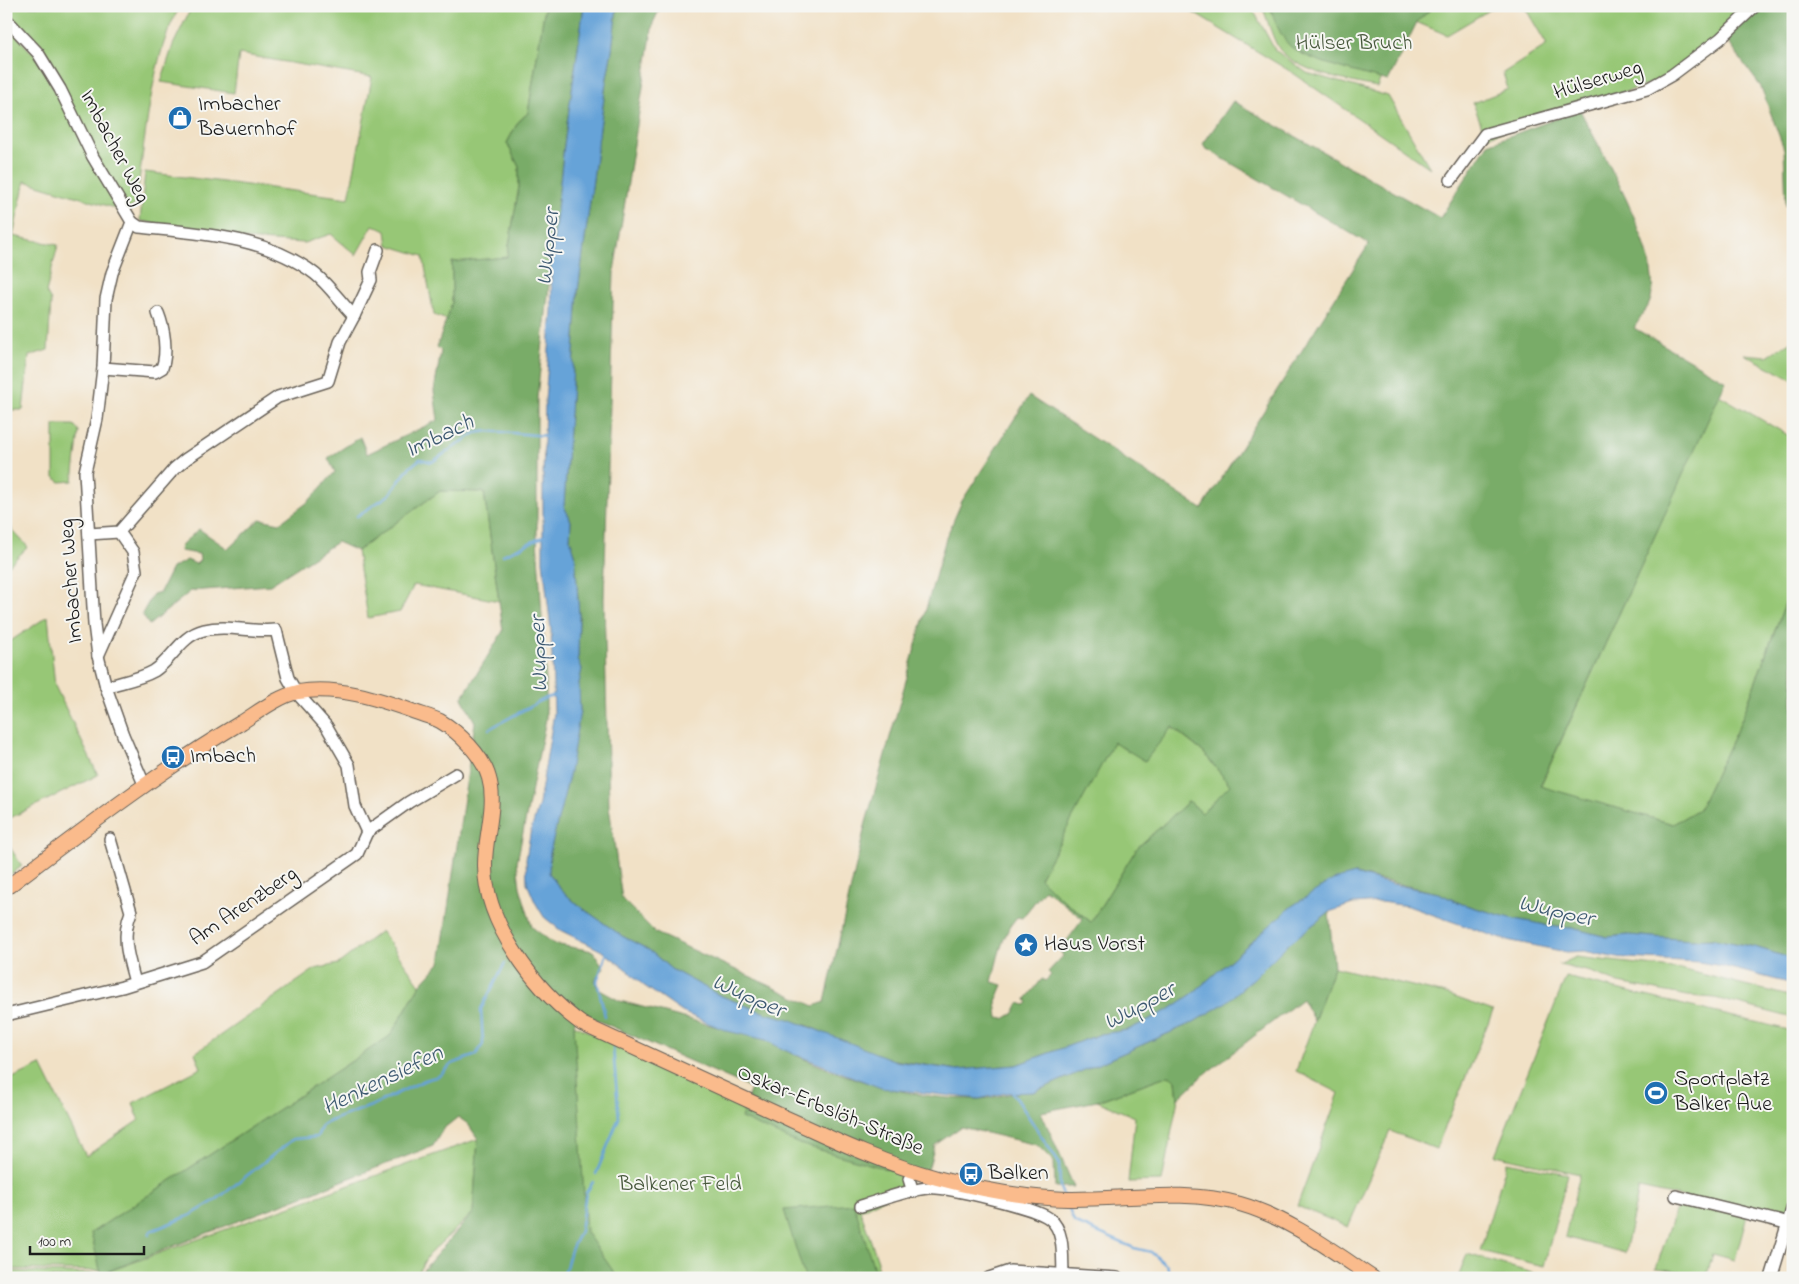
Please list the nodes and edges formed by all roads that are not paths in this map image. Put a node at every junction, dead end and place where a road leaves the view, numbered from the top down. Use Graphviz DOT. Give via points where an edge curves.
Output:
graph roads {
  1 [pos="1755,6"];
  2 [pos="6,19"];
  3 [pos="1451,180"];
  4 [pos="132,222"];
  5 [pos="378,250"];
  6 [pos="158,313"];
  7 [pos="354,316"];
  8 [pos="103,368"];
  9 [pos="119,532"];
  10 [pos="89,534"];
  11 [pos="98,656"];
  12 [pos="106,687"];
  13 [pos="296,692"];
  14 [pos="456,774"];
  15 [pos="144,784"];
  16 [pos="367,832"];
  17 [pos="110,839"];
  18 [pos="6,888"];
  19 [pos="135,982"];
  20 [pos="6,1015"];
  21 [pos="909,1179"];
  22 [pos="913,1192"];
  23 [pos="1676,1196"];
  24 [pos="861,1206"];
  25 [pos="1793,1206"];
  26 [pos="1789,1221"];
  27 [pos="1063,1274"];
  28 [pos="988,1278"];
  29 [pos="1117,1278"];
  30 [pos="1373,1278"];
  31 [pos="1771,1278"];
  1 -- 3 [label="street, Hülserweg" via="1720,39 1647,89 1485,134"];
  2 -- 4 [label="street, Imbacher Weg" via="47,67 93,157"];
  4 -- 7 [label="street" via="139,227 248,242 270,249 317,275"];
  4 -- 8 [label="street, Imbacher Weg" via="108,290"];
  5 -- 7 [label="street" via="370,272 371,280"];
  6 -- 8 [label="street" via="163,326 162,368 155,372"];
  7 -- 9 [label="street" via="340,342 328,381 278,397 186,459"];
  8 -- 10 [label="street, Imbacher Weg" via="97,419 85,472"];
  9 -- 10 [label="street"];
  9 -- 11 [label="street" via="133,552 136,571"];
  10 -- 11 [label="street, Imbacher Weg"];
  11 -- 12 [label="street, Imbacher Weg"];
  12 -- 13 [label="street" via="152,671 165,662 182,641 202,630 228,627 261,632 276,630 288,678"];
  12 -- 15 [label="street, Imbacher Weg"];
  13 -- 15 [label="main road" via="201,746"];
  13 -- 16 [label="street" via="327,727 349,765 355,806"];
  13 -- 30 [label="main road, Oskar-Erbslöh-Straße" via="341,691 396,705 440,721 468,743 490,779 485,866 493,908 504,932 538,983 571,1016 606,1035 882,1160 936,1178 1062,1198 1178,1195 1240,1204 1303,1231"];
  14 -- 16 [label="street, Am Arenzberg"];
  15 -- 18 [label="main road"];
  16 -- 19 [label="street, Am Arenzberg" via="357,854 202,962"];
  17 -- 19 [label="street" via="131,912 124,942"];
  19 -- 20 [label="street, Am Arenzberg"];
  21 -- 22 [label="street"];
  22 -- 24 [label="street"];
  22 -- 27 [label="street" via="932,1187 998,1201 1051,1220 1060,1234"];
  23 -- 26 [label="street"];
  25 -- 26 [label="street"];
  26 -- 31 [label="street"];
  27 -- 28 [label="street" via="1009,1271"];
  27 -- 29 [label="street"];
}
